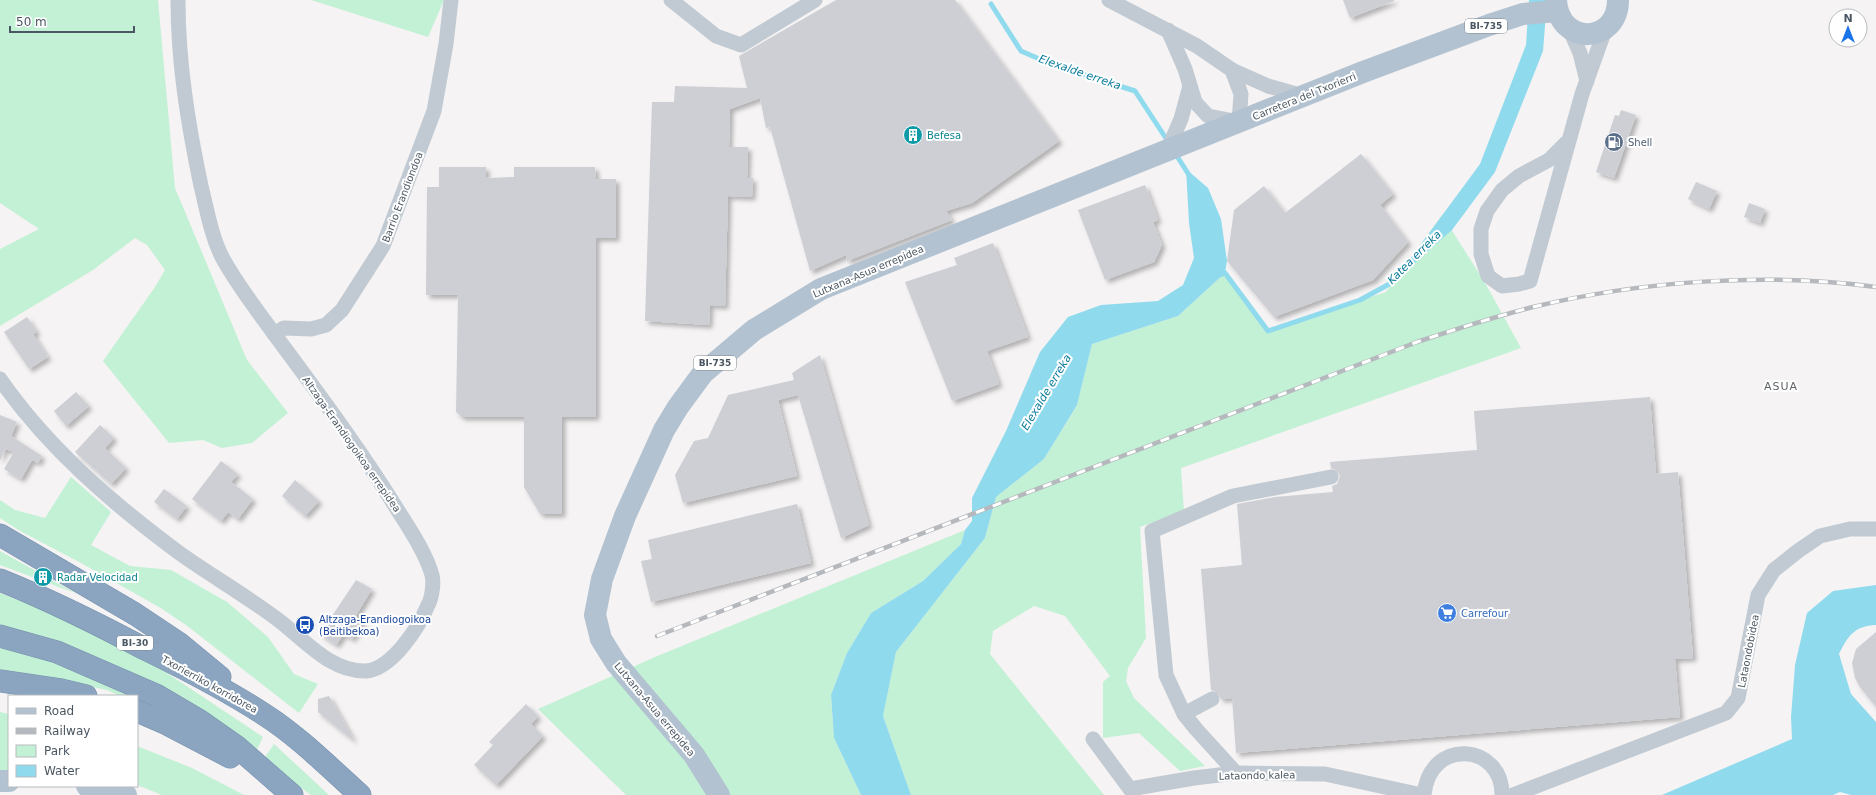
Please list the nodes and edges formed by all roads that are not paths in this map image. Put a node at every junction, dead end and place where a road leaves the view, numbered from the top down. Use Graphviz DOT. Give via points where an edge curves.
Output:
graph roads {
  1 [pos="178,0"];
  2 [pos="451,0"];
  3 [pos="671,0"];
  4 [pos="815,0"];
  5 [pos="1109,0"];
  6 [pos="1523,0"];
  7 [pos="1621,2"];
  8 [pos="1561,13"];
  9 [pos="1606,27"];
  10 [pos="1168,30"];
  11 [pos="1440,43"];
  12 [pos="1232,70"];
  13 [pos="1586,81"];
  14 [pos="1190,86"];
  15 [pos="1303,96"];
  16 [pos="1239,122"];
  17 [pos="1569,140"];
  18 [pos="1168,149"];
  19 [pos="274,334"];
  20 [pos="0,379"];
  21 [pos="1331,476"];
  22 [pos="1876,529"];
  23 [pos="0,535"];
  24 [pos="0,580"];
  25 [pos="0,636"];
  26 [pos="0,682"];
  27 [pos="0,694"];
  28 [pos="10,695"];
  29 [pos="82,695"];
  30 [pos="1212,699"];
  31 [pos="138,711"];
  32 [pos="1184,714"];
  33 [pos="266,715"];
  34 [pos="138,721"];
  35 [pos="1093,739"];
  36 [pos="209,745"];
  37 [pos="1236,773"];
  38 [pos="91,787"];
  39 [pos="284,789"];
  40 [pos="126,795"];
  41 [pos="360,795"];
  42 [pos="719,795"];
  43 [pos="1423,795"];
  44 [pos="1502,795"];
  45 [pos="1513,795"];
  1 -- 19 [label="street, Altzaga-Erandiogoikoa errepidea" via="184,90 211,228 222,257"];
  2 -- 19 [label="street, Barrio Erandiondoa" via="434,111 383,246 342,310 326,325 311,329 284,328"];
  3 -- 4 [label="street" via="716,36 741,45"];
  5 -- 10 [label="street"];
  6 -- 11 [label="main road, Carretera del Txorierri / BI-735" via="1492,13"];
  7 -- 9 [label="main road" via="1616,15"];
  8 -- 9 [label="main road" via="1584,34"];
  8 -- 11 [label="main road, Carretera del Txorierri / BI-735" via="1523,14"];
  8 -- 13 [label="street" via="1580,53"];
  9 -- 13 [label="street"];
  10 -- 12 [label="street"];
  10 -- 14 [label="street"];
  11 -- 15 [label="main road, Carretera del Txorierri / BI-735"];
  12 -- 15 [label="street" via="1268,86"];
  12 -- 16 [label="street" via="1241,94"];
  13 -- 17 [label="street"];
  14 -- 16 [label="street" via="1195,102 1208,116"];
  14 -- 18 [label="street" via="1181,119"];
  15 -- 16 [label="main road, Carretera del Txorierri / BI-735"];
  16 -- 18 [label="main road, Carretera del Txorierri / BI-735"];
  17 -- 17 [label="street" via="1549,160 1519,176 1502,190 1487,211 1481,229 1481,254 1488,276 1502,286 1530,281"];
  18 -- 42 [label="main road, Lutxana-Asua errepidea / BI-735" via="821,289 754,330 703,373 678,407 648,463 625,516 602,579 595,615 601,639 616,663 694,755"];
  19 -- 20 [label="street, Altzaga-Erandiogoikoa errepidea" via="382,484 418,544 433,577 430,602 418,624 390,661 376,669 364,671 335,664 319,654 277,618 178,552 108,496 62,454"];
  21 -- 32 [label="street" via="1233,496 1152,531 1166,675"];
  22 -- 45 [label="street, Lataondobidea" via="1850,529 1820,536 1774,570 1758,595 1738,698 1726,713"];
  23 -- 33 [label="highway" via="135,614 180,644"];
  24 -- 33 [label="highway, Txorierriko korridorea / BI-30" via="35,594 131,642"];
  25 -- 39 [label="highway" via="57,652 156,695 237,747"];
  26 -- 29 [label="highway"];
  27 -- 28 [label="highway"];
  30 -- 32 [label="street"];
  31 -- 36 [label="highway"];
  32 -- 37 [label="street"];
  33 -- 41 [label="highway, Txorierriko korridorea / BI-30"];
  34 -- 36 [label="highway"];
  35 -- 37 [label="street, Lataondo kalea" via="1130,789"];
  36 -- 39 [label="highway"];
  37 -- 43 [label="street, Lataondo kalea" via="1325,774"];
  38 -- 40 [label="main road"];
  43 -- 44 [label="street" via="1430,771 1439,762 1462,753 1474,755 1493,767 1499,777"];
}
